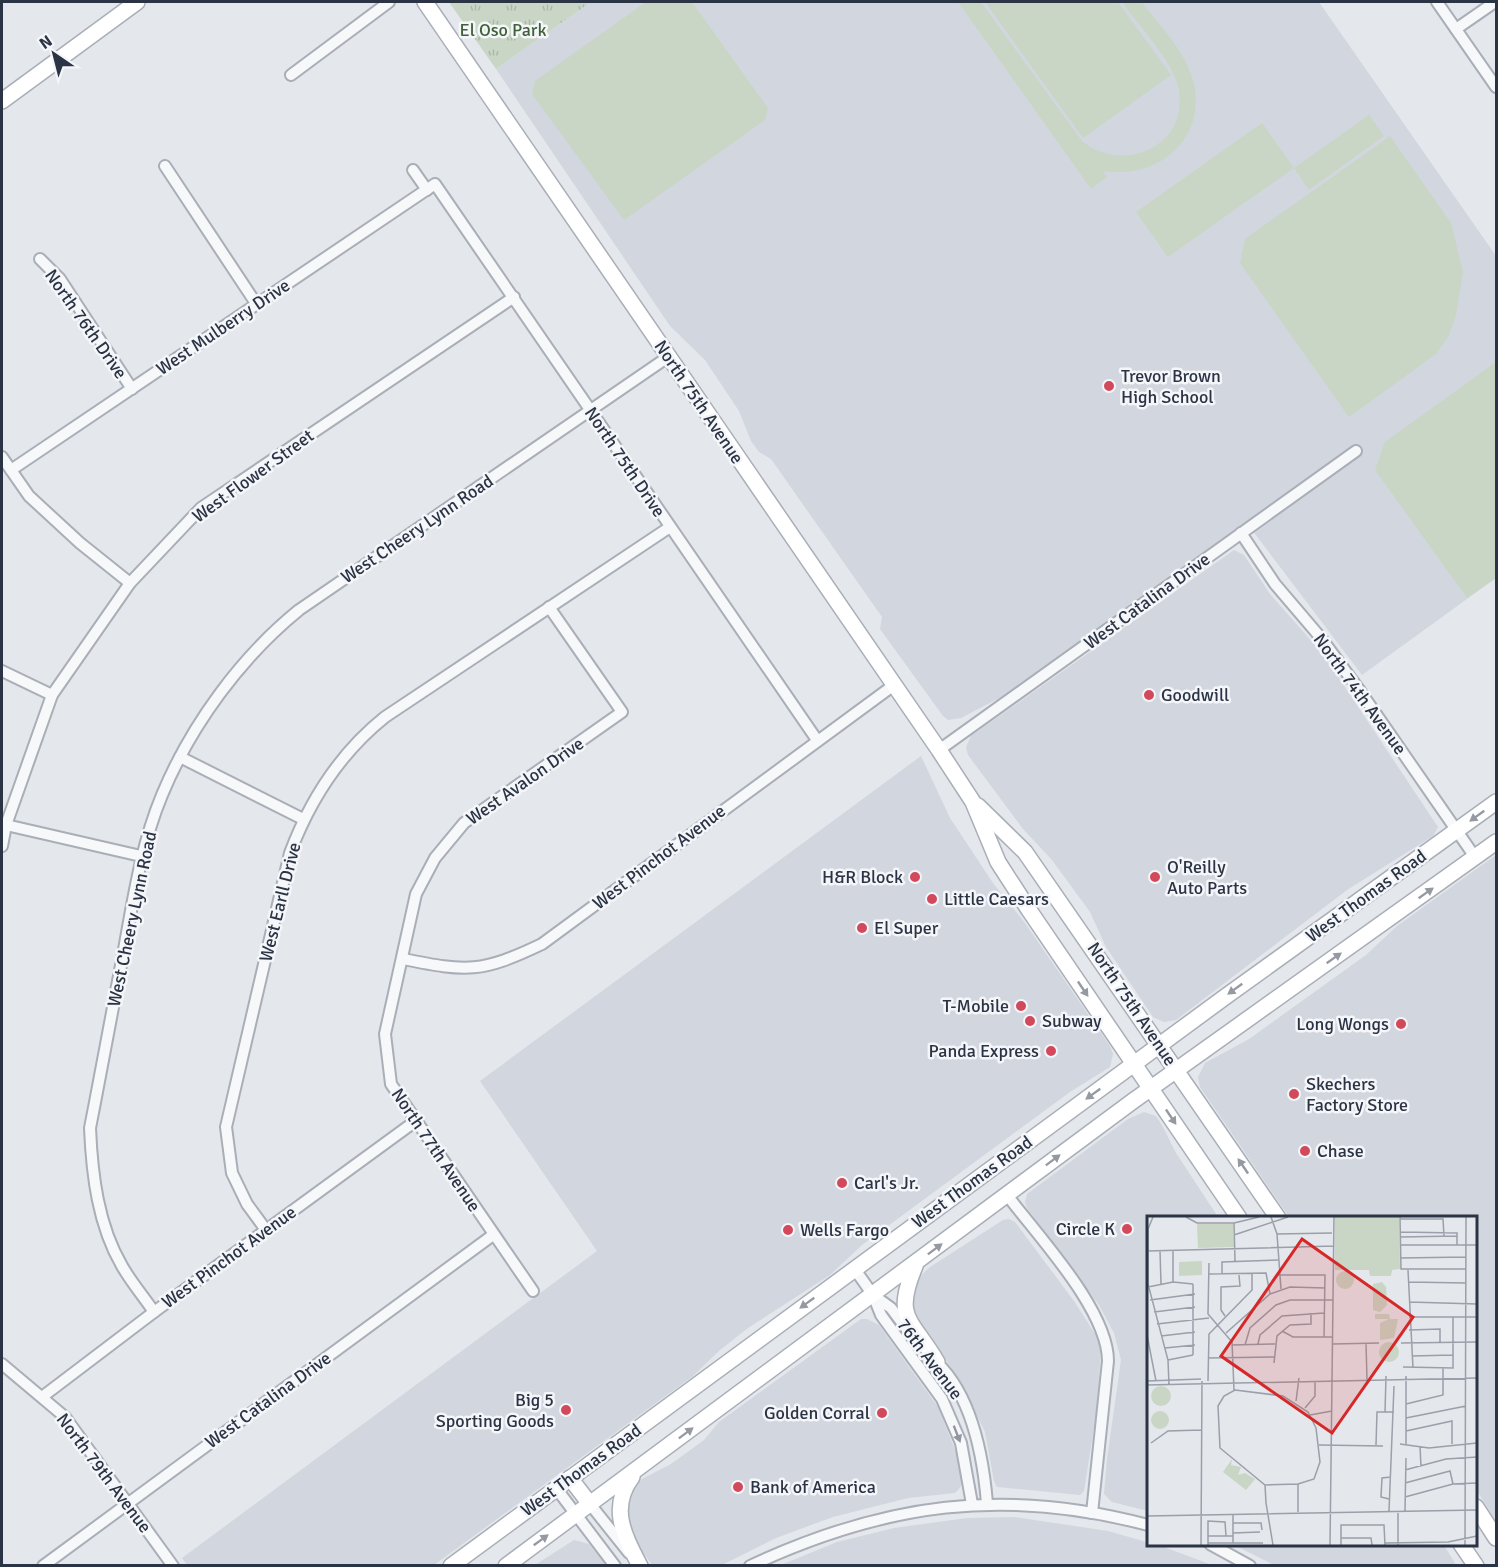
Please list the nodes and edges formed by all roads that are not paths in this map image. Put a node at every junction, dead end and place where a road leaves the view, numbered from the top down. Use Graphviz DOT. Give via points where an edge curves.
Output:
graph roads {
  1 [pos="137,2"];
  2 [pos="389,2"];
  3 [pos="425,2"];
  4 [pos="1437,2"];
  5 [pos="1495,2"];
  6 [pos="1456,29"];
  7 [pos="291,75"];
  8 [pos="1497,87"];
  9 [pos="2,101"];
  10 [pos="165,166"];
  11 [pos="413,170"];
  12 [pos="431,187"];
  13 [pos="40,260"];
  14 [pos="514,297"];
  15 [pos="256,304"];
  16 [pos="668,357"];
  17 [pos="132,389"];
  18 [pos="590,410"];
  19 [pos="1356,451"];
  20 [pos="2,457"];
  21 [pos="11,470"];
  22 [pos="670,527"];
  23 [pos="1241,533"];
  24 [pos="130,583"];
  25 [pos="549,607"];
  26 [pos="2,671"];
  27 [pos="894,685"];
  28 [pos="52,695"];
  29 [pos="817,740"];
  30 [pos="939,750"];
  31 [pos="180,757"];
  32 [pos="973,802"];
  33 [pos="1497,802"];
  34 [pos="303,819"];
  35 [pos="6,825"];
  36 [pos="1457,831"];
  37 [pos="1497,842"];
  38 [pos="2,846"];
  39 [pos="141,856"];
  40 [pos="1475,857"];
  41 [pos="403,959"];
  42 [pos="1160,1045"];
  43 [pos="1134,1064"];
  44 [pos="1177,1070"];
  45 [pos="1151,1088"];
  46 [pos="417,1120"];
  47 [pos="1007,1195"];
  48 [pos="1238,1216"];
  49 [pos="1277,1216"];
  50 [pos="266,1230"];
  51 [pos="493,1235"];
  52 [pos="917,1262"];
  53 [pos="854,1269"];
  54 [pos="533,1291"];
  55 [pos="873,1295"];
  56 [pos="154,1312"];
  57 [pos="937,1362"];
  58 [pos="2,1364"];
  59 [pos="42,1397"];
  60 [pos="639,1468"];
  61 [pos="570,1478"];
  62 [pos="556,1488"];
  63 [pos="128,1503"];
  64 [pos="987,1503"];
  65 [pos="590,1504"];
  66 [pos="972,1504"];
  67 [pos="1477,1508"];
  68 [pos="1092,1513"];
  69 [pos="576,1514"];
  70 [pos="1147,1525"];
  71 [pos="1497,1538"];
  72 [pos="1212,1546"];
  73 [pos="1462,1546"];
  74 [pos="43,1566"];
  75 [pos="173,1566"];
  76 [pos="451,1566"];
  77 [pos="506,1566"];
  78 [pos="615,1566"];
  79 [pos="639,1566"];
  80 [pos="750,1566"];
  81 [pos="1250,1566"];
  82 [pos="1476,1566"];
  1 -- 9 [label="main road"];
  2 -- 7 [label="street"];
  3 -- 16 [label="main road, North 75th Avenue"];
  4 -- 6 [label="street"];
  5 -- 6 [label="street"];
  6 -- 8 [label="street"];
  10 -- 15 [label="street"];
  11 -- 12 [label="street, North 75th Drive"];
  12 -- 14 [label="street, North 75th Drive"];
  12 -- 15 [label="street, West Mulberry Drive"];
  13 -- 17 [label="street, North 76th Drive" via="60,279"];
  14 -- 18 [label="street, North 75th Drive"];
  14 -- 24 [label="street, West Flower Street" via="201,508"];
  15 -- 17 [label="street, West Mulberry Drive"];
  16 -- 18 [label="street, West Cheery Lynn Road"];
  16 -- 27 [label="main road, North 75th Avenue"];
  17 -- 21 [label="street, West Mulberry Drive"];
  18 -- 22 [label="street, North 75th Drive"];
  18 -- 31 [label="street, West Cheery Lynn Road" via="276,628 224,688"];
  19 -- 23 [label="street, West Catalina Drive"];
  20 -- 21 [label="street"];
  21 -- 24 [label="street" via="29,496"];
  22 -- 25 [label="street, West Earll Drive"];
  22 -- 29 [label="street, North 75th Drive"];
  23 -- 30 [label="street, West Catalina Drive"];
  23 -- 36 [label="street, North 74th Avenue" via="1275,584 1360,691"];
  24 -- 28 [label="street, West Flower Street"];
  25 -- 34 [label="street, West Earll Drive" via="369,730 334,769"];
  25 -- 41 [label="street, West Avalon Drive" via="622,712 464,823 435,858 416,894"];
  26 -- 28 [label="street"];
  27 -- 29 [label="street, West Pinchot Avenue"];
  27 -- 30 [label="main road, North 75th Avenue"];
  28 -- 35 [label="street, West Flower Street"];
  29 -- 41 [label="street, West Pinchot Avenue" via="542,944 487,967 456,970"];
  30 -- 32 [label="main road, North 75th Avenue"];
  31 -- 34 [label="street"];
  31 -- 39 [label="street, West Cheery Lynn Road"];
  32 -- 42 [label="main road, North 75th Avenue" via="1025,852"];
  32 -- 43 [label="main road, North 75th Avenue, one-way" via="998,862"];
  33 -- 36 [label="main road, West Thomas Road, one-way"];
  34 -- 50 [label="street, West Earll Drive" via="290,854 226,1127 232,1173"];
  35 -- 38 [label="street, West Flower Street"];
  35 -- 39 [label="street"];
  36 -- 40 [label="street, North 74th Avenue"];
  36 -- 42 [label="main road, West Thomas Road, one-way"];
  37 -- 40 [label="main road, West Thomas Road"];
  39 -- 56 [label="street, West Cheery Lynn Road" via="90,1128 92,1173 100,1210 121,1265"];
  44 -- 40 [label="main road, West Thomas Road, one-way"];
  41 -- 46 [label="street, North 77th Avenue" via="385,1034 391,1084"];
  42 -- 43 [label="main road, West Thomas Road"];
  42 -- 44 [label="main road, North 75th Avenue"];
  43 -- 45 [label="main road, North 75th Avenue"];
  43 -- 53 [label="main road, West Thomas Road, one-way"];
  44 -- 45 [label="main road, West Thomas Road"];
  49 -- 44 [label="main road, North 75th Avenue, one-way"];
  47 -- 45 [label="main road, West Thomas Road, one-way"];
  45 -- 48 [label="main road, North 75th Avenue, one-way"];
  46 -- 50 [label="street, West Pinchot Avenue"];
  46 -- 51 [label="street, North 77th Avenue"];
  52 -- 47 [label="main road, West Thomas Road, one-way"];
  47 -- 68 [label="street" via="1082,1294 1106,1337 1108,1361"];
  50 -- 56 [label="street, West Pinchot Avenue"];
  51 -- 54 [label="street, North 77th Avenue"];
  51 -- 63 [label="street, West Catalina Drive"];
  52 -- 55 [label="main road, West Thomas Road"];
  52 -- 57 [label="main road" via="906,1285 904,1307"];
  53 -- 55 [label="street, 76th Avenue"];
  53 -- 61 [label="main road, West Thomas Road, one-way"];
  55 -- 57 [label="street, 76th Avenue" via="891,1308"];
  60 -- 55 [label="main road, West Thomas Road, one-way"];
  55 -- 66 [label="street, 76th Avenue, one-way" via="880,1316 930,1381 949,1414 961,1443"];
  56 -- 59 [label="street, West Pinchot Avenue"];
  57 -- 64 [label="street, 76th Avenue" via="960,1397 975,1430"];
  58 -- 59 [label="street, North 79th Avenue"];
  59 -- 63 [label="street, North 79th Avenue" via="64,1417"];
  60 -- 65 [label="main road, West Thomas Road"];
  60 -- 79 [label="main road" via="625,1487 619,1508 621,1528"];
  61 -- 62 [label="main road, West Thomas Road"];
  61 -- 65 [label="main road"];
  62 -- 69 [label="street"];
  62 -- 76 [label="main road, West Thomas Road"];
  63 -- 74 [label="street, West Catalina Drive"];
  63 -- 75 [label="street, North 79th Avenue"];
  64 -- 66 [label="street"];
  64 -- 68 [label="street" via="1030,1504"];
  65 -- 69 [label="main road, West Thomas Road"];
  65 -- 79 [label="street"];
  66 -- 80 [label="street" via="906,1513 828,1532"];
  67 -- 71 [label="main road"];
  68 -- 70 [label="street"];
  77 -- 69 [label="main road, West Thomas Road, one-way"];
  69 -- 78 [label="street"];
  72 -- 81 [label="street"];
  73 -- 82 [label="main road"];
}
